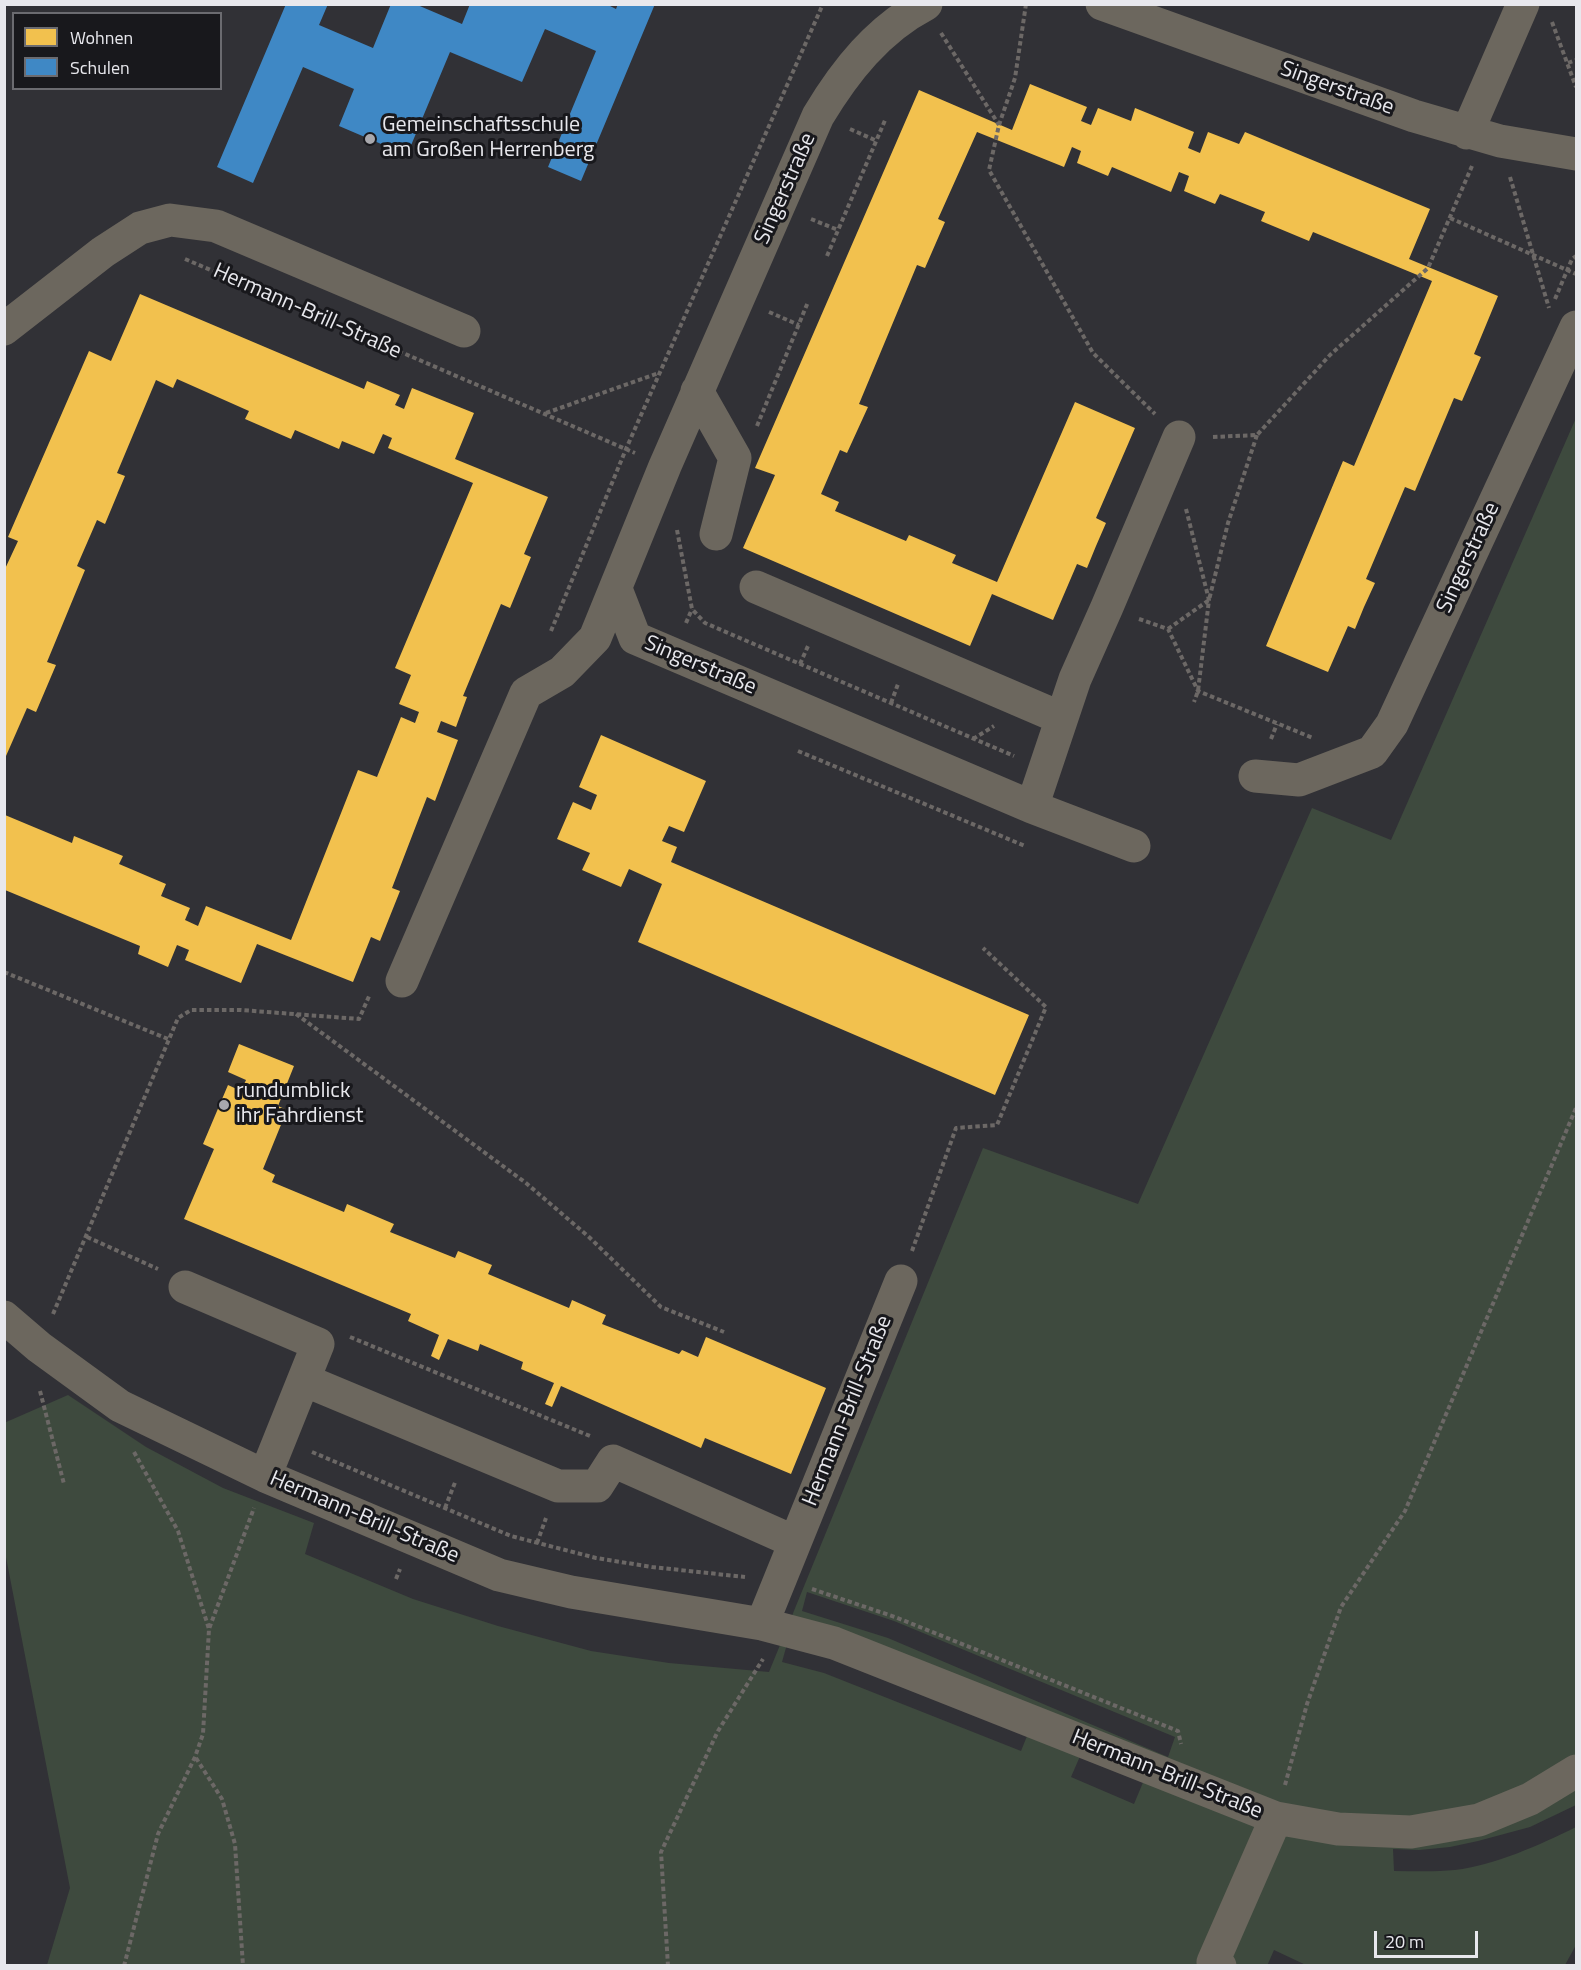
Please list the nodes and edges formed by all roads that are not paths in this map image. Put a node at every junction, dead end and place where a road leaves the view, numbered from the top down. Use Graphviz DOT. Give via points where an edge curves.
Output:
graph roads {
  1 [pos="1102,4"];
  2 [pos="924,5"];
  3 [pos="1536,9"];
  4 [pos="1484,137"];
  5 [pos="1576,154"];
  6 [pos="1576,327"];
  7 [pos="4,329"];
  8 [pos="464,331"];
  9 [pos="697,391"];
  10 [pos="1173,451"];
  11 [pos="716,534"];
  12 [pos="756,587"];
  13 [pos="616,589"];
  14 [pos="1061,718"];
  15 [pos="1255,776"];
  16 [pos="1032,807"];
  17 [pos="1134,846"];
  18 [pos="402,981"];
  19 [pos="901,1281"];
  20 [pos="184,1287"];
  21 [pos="4,1317"];
  22 [pos="304,1380"];
  23 [pos="265,1476"];
  24 [pos="795,1542"];
  25 [pos="772,1627"];
  26 [pos="1576,1771"];
  27 [pos="1276,1818"];
  28 [pos="1220,1965"];
  1 -- 4 [label="street, Singerstraße" via="1413,116"];
  2 -- 9 [label="street, Singerstraße" via="895,24 853,64 818,116"];
  3 -- 4 [label="street"];
  4 -- 5 [label="street, Singerstraße"];
  6 -- 15 [label="street, Singerstraße" via="1392,724 1372,752 1299,780"];
  7 -- 8 [label="street, Hermann-Brill-Straße" via="103,252 140,228 170,220 216,226"];
  9 -- 11 [label="street" via="735,458"];
  9 -- 13 [label="street, Singerstraße"];
  10 -- 14 [label="street"];
  12 -- 14 [label="street"];
  13 -- 16 [label="street, Singerstraße" via="635,638"];
  13 -- 18 [label="street" via="595,638 562,672 526,693"];
  14 -- 16 [label="street"];
  16 -- 17 [label="street, Singerstraße"];
  19 -- 24 [label="street, Hermann-Brill-Straße"];
  20 -- 22 [label="street" via="318,1344"];
  21 -- 23 [label="street, Hermann-Brill-Straße" via="120,1406"];
  22 -- 23 [label="street"];
  22 -- 24 [label="street" via="558,1486 597,1486 613,1461"];
  23 -- 25 [label="street, Hermann-Brill-Straße" via="499,1575 571,1592"];
  24 -- 25 [label="street, Hermann-Brill-Straße" via="779,1581"];
  25 -- 27 [label="street, Hermann-Brill-Straße" via="834,1643"];
  26 -- 27 [label="street, Hermann-Brill-Straße" via="1530,1799 1479,1820 1411,1832 1338,1829"];
  27 -- 28 [label="street" via="1213,1962"];
}
